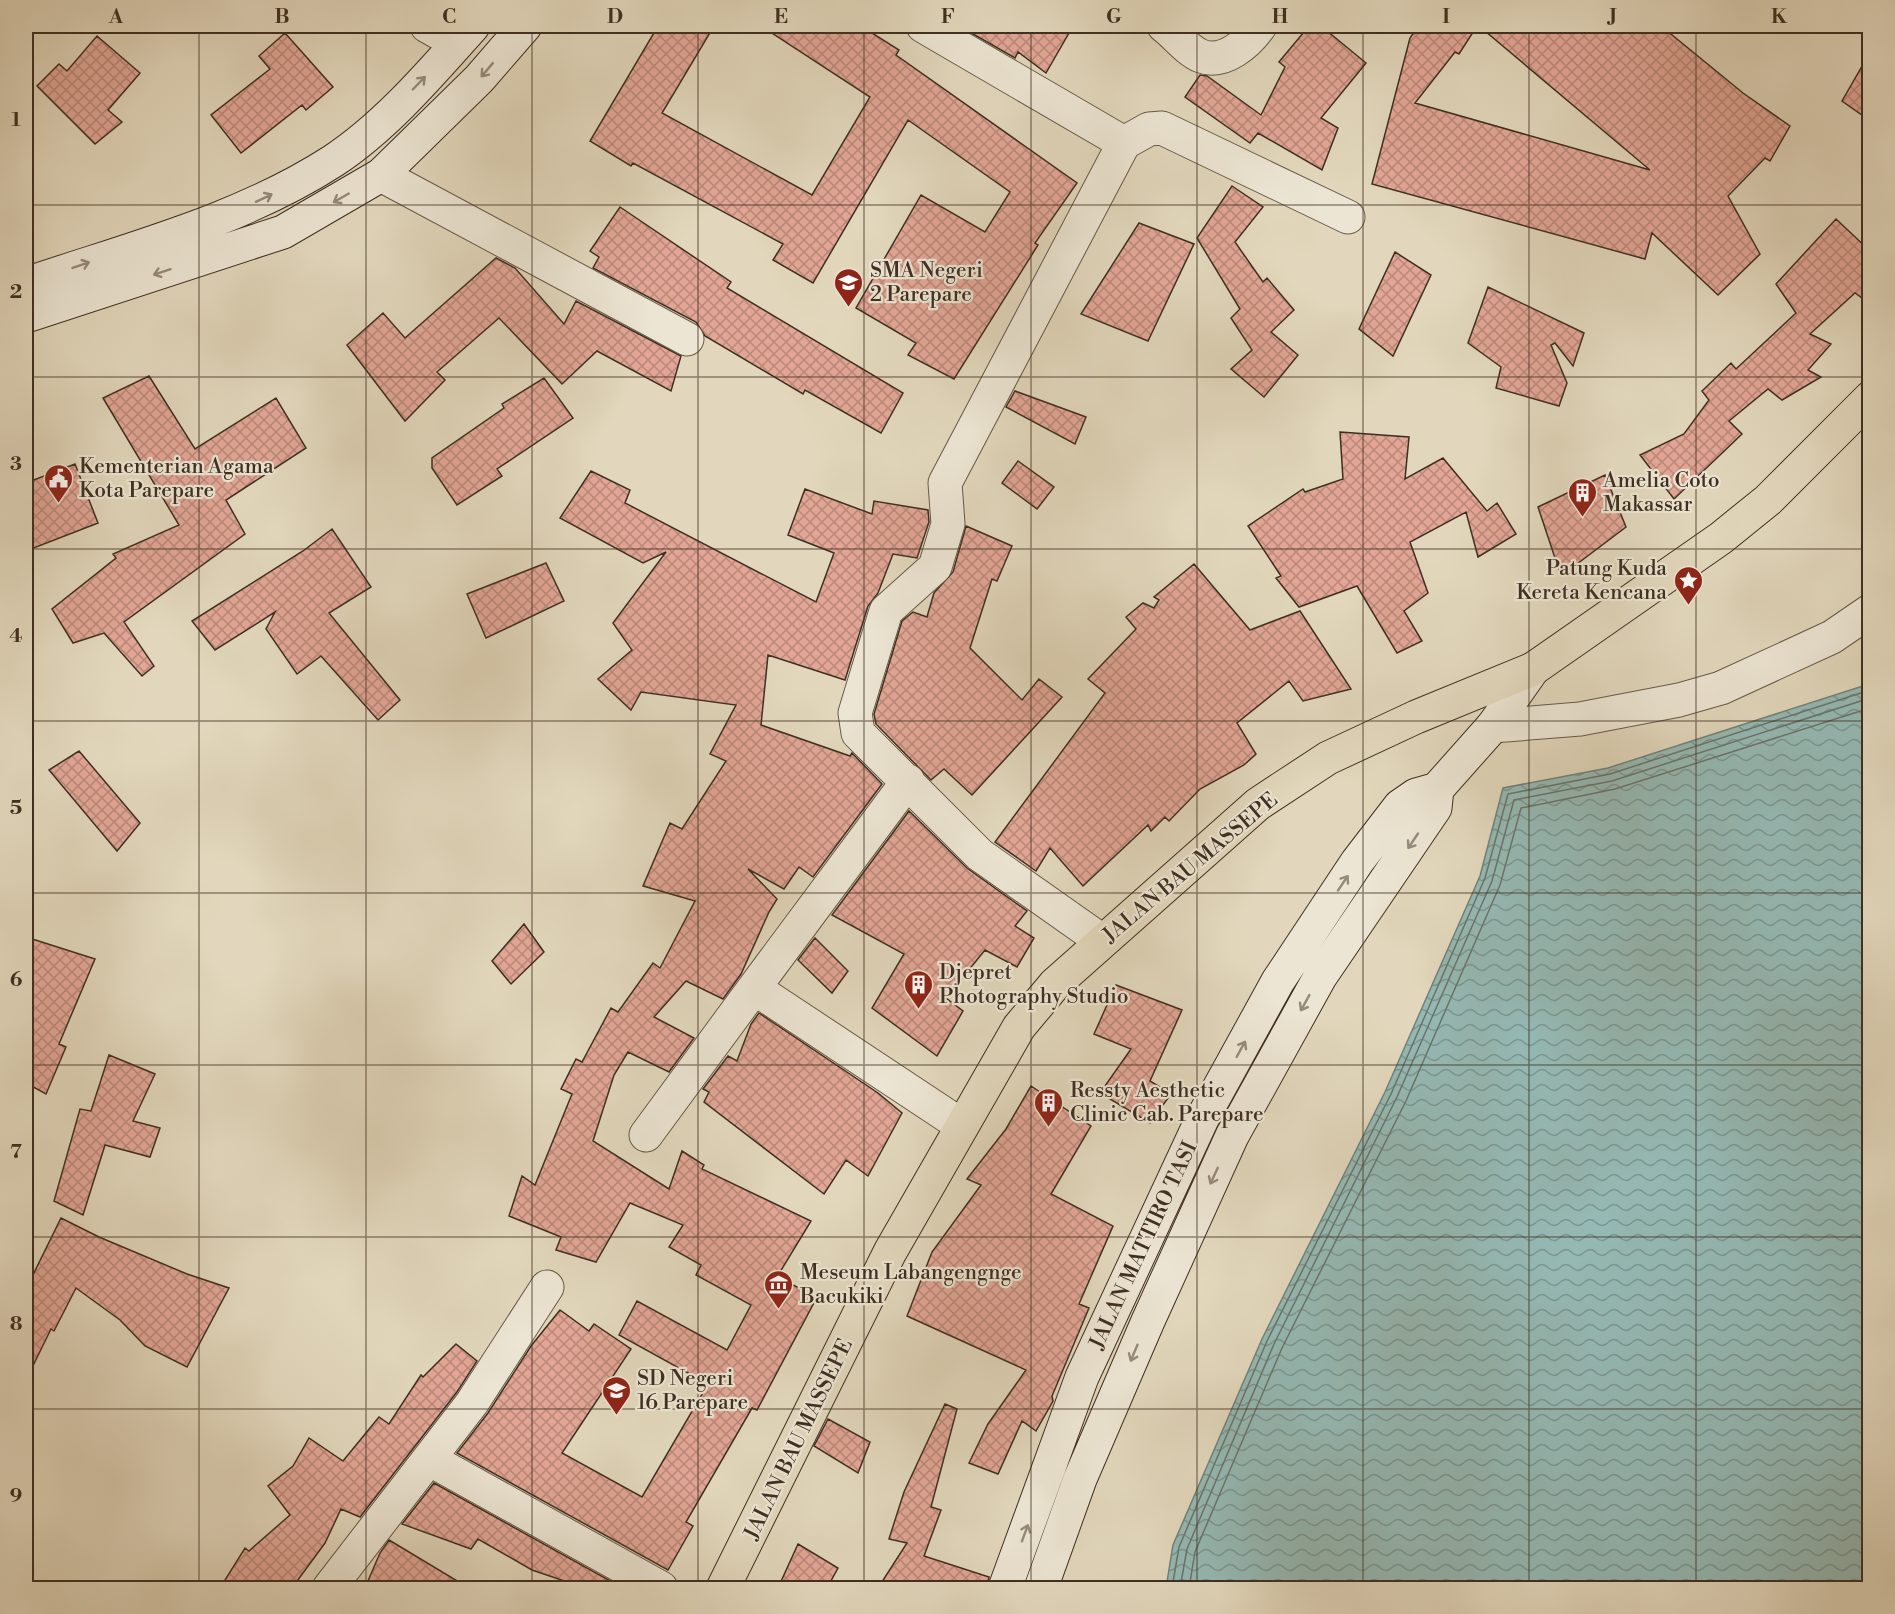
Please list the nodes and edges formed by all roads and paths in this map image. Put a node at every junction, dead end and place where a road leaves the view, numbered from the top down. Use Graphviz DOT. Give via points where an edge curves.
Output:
graph roads {
  1 [pos="427,26"];
  2 [pos="525,26"];
  3 [pos="923,26"];
  4 [pos="1164,26"];
  5 [pos="1260,26"];
  6 [pos="465,34"];
  7 [pos="1124,144"];
  8 [pos="381,175"];
  9 [pos="1348,217"];
  10 [pos="28,303"];
  11 [pos="687,339"];
  12 [pos="1869,398"];
  13 [pos="1869,611"];
  14 [pos="1533,669"];
  15 [pos="1493,726"];
  16 [pos="908,782"];
  17 [pos="1437,789"];
  18 [pos="1102,940"];
  19 [pos="754,988"];
  20 [pos="961,1125"];
  21 [pos="646,1135"];
  22 [pos="547,1287"];
  23 [pos="429,1459"];
  24 [pos="329,1588"];
  25 [pos="661,1588"];
  26 [pos="723,1588"];
  27 [pos="1005,1588"];
  28 [pos="1041,1588"];
  1 -- 6 [label="street"];
  2 -- 8 [label="street, one-way" via="479,79"];
  3 -- 7 [label="street"];
  4 -- 5 [label="street" via="1200,56 1217,58 1232,53"];
  10 -- 6 [label="street, one-way" via="289,187 334,160 372,131"];
  7 -- 9 [label="street" via="1149,129 1162,128"];
  7 -- 16 [label="street" via="945,483 948,525 935,567 886,611 855,714 856,724 858,733"];
  8 -- 10 [label="street, one-way" via="283,232"];
  8 -- 11 [label="street"];
  12 -- 14 [label="highway, JALAN BAU MASSEPE" via="1768,500 1721,538"];
  13 -- 15 [label="street" via="1832,637 1721,688 1580,718"];
  14 -- 15 [label="street, JALAN MATTIRO TASI"];
  14 -- 18 [label="highway, JALAN BAU MASSEPE" via="1328,758 1258,804"];
  15 -- 17 [label="street, JALAN MATTIRO TASI"];
  16 -- 18 [label="street" via="980,855"];
  16 -- 19 [label="street"];
  27 -- 17 [label="street, JALAN MATTIRO TASI, one-way" via="1082,1377 1202,1119 1278,981 1357,862 1400,806 1416,795"];
  17 -- 28 [label="street, JALAN MATTIRO TASI, one-way" via="1434,808 1320,977 1232,1136 1085,1468"];
  18 -- 20 [label="highway, JALAN BAU MASSEPE" via="1055,984 1019,1027"];
  19 -- 20 [label="street"];
  19 -- 21 [label="street"];
  20 -- 26 [label="highway, JALAN BAU MASSEPE" via="890,1252"];
  22 -- 23 [label="street" via="472,1403"];
  23 -- 24 [label="street"];
  23 -- 25 [label="street"];
}
